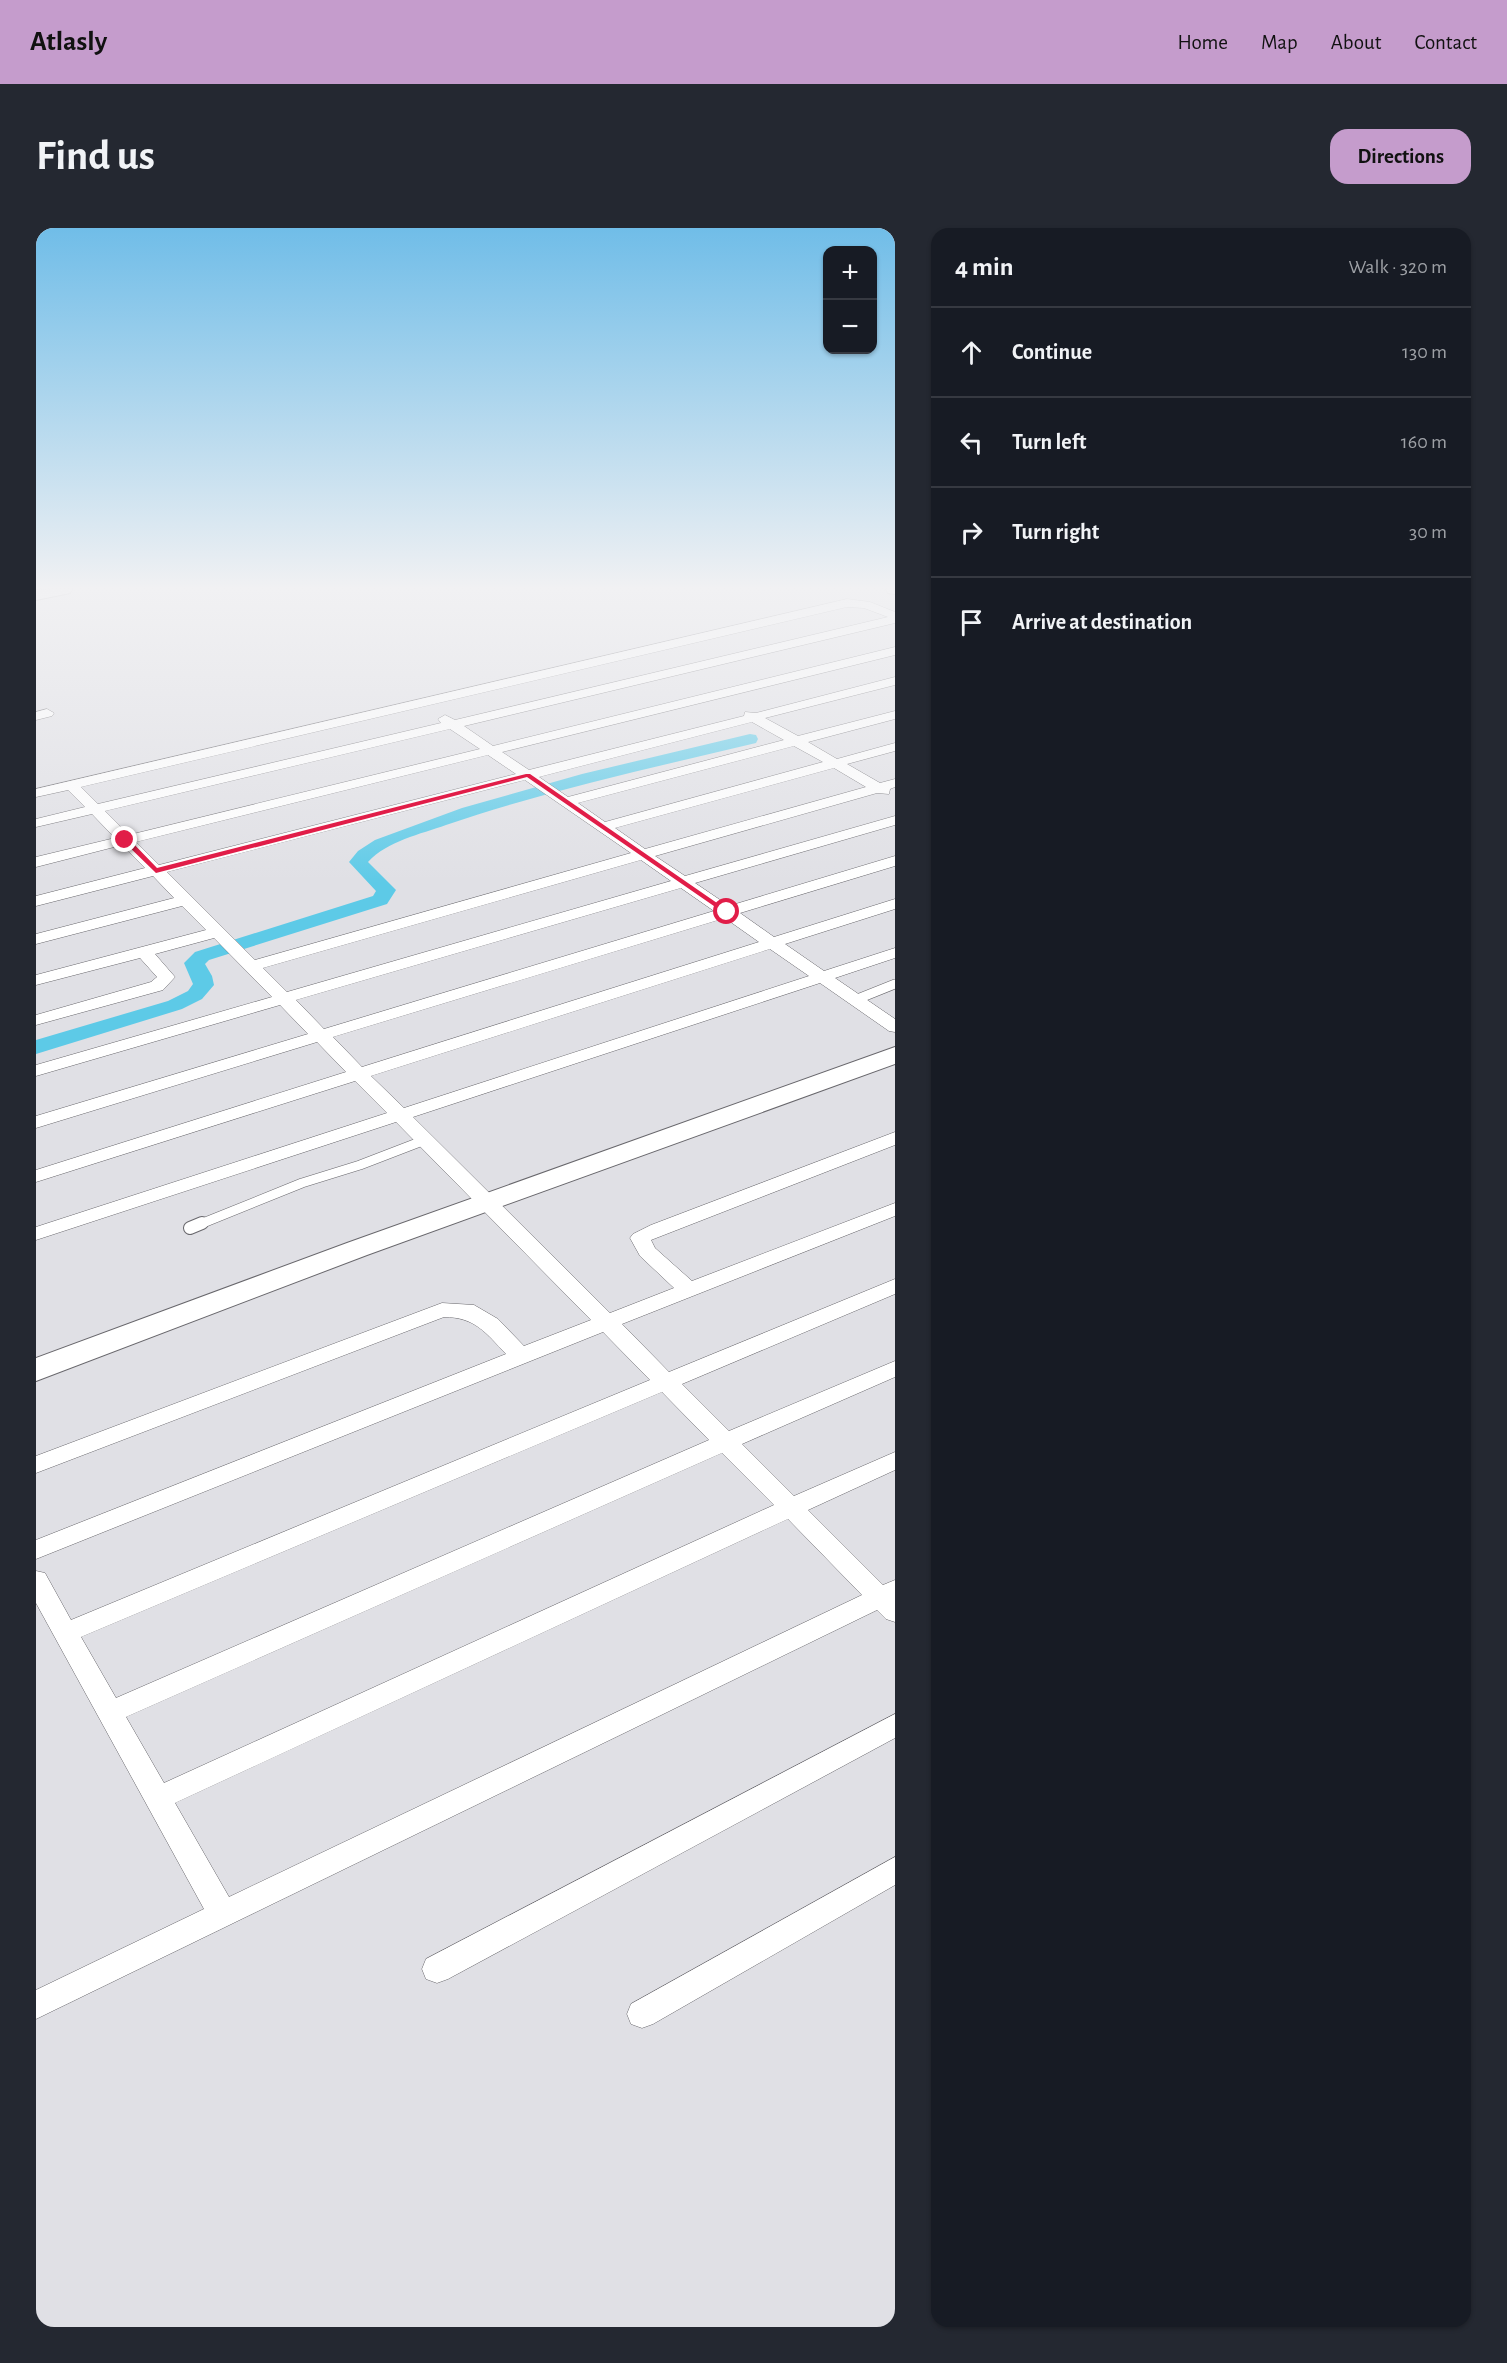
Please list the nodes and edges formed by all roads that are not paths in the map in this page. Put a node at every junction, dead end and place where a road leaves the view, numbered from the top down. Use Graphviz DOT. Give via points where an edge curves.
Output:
graph roads {
  1 [pos="487,687"];
  2 [pos="610,687"];
  3 [pos="701,687"];
  4 [pos="748,687"];
  5 [pos="872,687"];
  6 [pos="715,695"];
  7 [pos="421,702"];
  8 [pos="895,715"];
  9 [pos="754,717"];
  10 [pos="453,724"];
  11 [pos="796,741"];
  12 [pos="895,747"];
  13 [pos="491,750"];
  14 [pos="835,764"];
  15 [pos="532,778"];
  16 [pos="895,783"];
  17 [pos="70,784"];
  18 [pos="878,788"];
  19 [pos="36,793"];
  20 [pos="895,798"];
  21 [pos="563,799"];
  22 [pos="95,809"];
  23 [pos="895,820"];
  24 [pos="36,823"];
  25 [pos="603,827"];
  26 [pos="125,840"];
  27 [pos="642,854"];
  28 [pos="895,861"];
  29 [pos="36,862"];
  30 [pos="156,870"];
  31 [pos="683,882"];
  32 [pos="185,900"];
  33 [pos="36,901"];
  34 [pos="895,904"];
  35 [pos="727,912"];
  36 [pos="219,934"];
  37 [pos="36,939"];
  38 [pos="772,943"];
  39 [pos="143,951"];
  40 [pos="895,953"];
  41 [pos="246,961"];
  42 [pos="822,977"];
  43 [pos="36,980"];
  44 [pos="895,984"];
  45 [pos="284,999"];
  46 [pos="855,1000"];
  47 [pos="36,1020"];
  48 [pos="895,1027"];
  49 [pos="320,1036"];
  50 [pos="895,1055"];
  51 [pos="36,1071"];
  52 [pos="359,1074"];
  53 [pos="400,1115"];
  54 [pos="36,1122"];
  55 [pos="895,1138"];
  56 [pos="425,1140"];
  57 [pos="36,1176"];
  58 [pos="486,1202"];
  59 [pos="895,1209"];
  60 [pos="190,1228"];
  61 [pos="36,1234"];
  62 [pos="895,1286"];
  63 [pos="689,1290"];
  64 [pos="606,1322"];
  65 [pos="521,1356"];
  66 [pos="895,1368"];
  67 [pos="36,1370"];
  68 [pos="665,1382"];
  69 [pos="725,1442"];
  70 [pos="895,1460"];
  71 [pos="36,1465"];
  72 [pos="791,1508"];
  73 [pos="36,1550"];
  74 [pos="36,1580"];
  75 [pos="890,1600"];
  76 [pos="66,1633"];
  77 [pos="110,1712"];
  78 [pos="895,1725"];
  79 [pos="158,1798"];
  80 [pos="895,1870"];
  81 [pos="223,1915"];
  82 [pos="436,1969"];
  83 [pos="36,2005"];
  84 [pos="642,2014"];
  1 -- 7 [label="street"];
  2 -- 10 [label="street"];
  3 -- 6 [label="street"];
  4 -- 6 [label="street"];
  5 -- 9 [label="street"];
  6 -- 9 [label="street"];
  6 -- 13 [label="street"];
  7 -- 10 [label="street"];
  7 -- 17 [label="street"];
  8 -- 11 [label="street"];
  9 -- 11 [label="street"];
  9 -- 15 [label="street"];
  10 -- 13 [label="street"];
  10 -- 22 [label="street"];
  11 -- 14 [label="street"];
  11 -- 21 [label="street"];
  12 -- 14 [label="street"];
  13 -- 15 [label="street"];
  13 -- 26 [label="street"];
  14 -- 18 [label="street"];
  14 -- 25 [label="street"];
  15 -- 21 [label="street"];
  15 -- 30 [label="street"];
  16 -- 18 [label="street"];
  17 -- 19 [label="street"];
  17 -- 22 [label="street"];
  18 -- 20 [label="street"];
  18 -- 27 [label="street"];
  21 -- 25 [label="street"];
  22 -- 24 [label="street"];
  22 -- 26 [label="street"];
  23 -- 31 [label="street"];
  25 -- 27 [label="street"];
  26 -- 29 [label="street"];
  26 -- 30 [label="street"];
  27 -- 31 [label="street"];
  27 -- 41 [label="street"];
  28 -- 35 [label="street"];
  30 -- 32 [label="street"];
  30 -- 33 [label="street"];
  31 -- 35 [label="street"];
  31 -- 45 [label="street"];
  32 -- 36 [label="street"];
  32 -- 37 [label="street"];
  34 -- 38 [label="street"];
  35 -- 38 [label="street"];
  35 -- 49 [label="street"];
  36 -- 39 [label="street"];
  36 -- 41 [label="street"];
  38 -- 42 [label="street"];
  38 -- 52 [label="street"];
  39 -- 43 [label="street"];
  39 -- 47 [label="street" via="167,977 157,986"];
  40 -- 42 [label="street"];
  41 -- 45 [label="street"];
  42 -- 46 [label="street"];
  42 -- 53 [label="street"];
  44 -- 46 [label="lane"];
  45 -- 49 [label="street"];
  45 -- 51 [label="street"];
  46 -- 48 [label="street"];
  49 -- 52 [label="street"];
  49 -- 54 [label="street"];
  50 -- 58 [label="street"];
  52 -- 53 [label="street"];
  52 -- 57 [label="street"];
  53 -- 56 [label="street"];
  53 -- 61 [label="street"];
  55 -- 63 [label="street" via="640,1238 647,1251"];
  56 -- 58 [label="street"];
  56 -- 60 [label="lane"];
  58 -- 64 [label="street"];
  58 -- 67 [label="street"];
  59 -- 63 [label="street"];
  62 -- 68 [label="street"];
  63 -- 64 [label="street"];
  64 -- 65 [label="street"];
  64 -- 68 [label="street"];
  65 -- 71 [label="street" via="490,1324 466,1310 442,1310"];
  65 -- 73 [label="street"];
  66 -- 69 [label="street"];
  68 -- 69 [label="street"];
  68 -- 76 [label="street"];
  69 -- 72 [label="street"];
  69 -- 77 [label="street"];
  70 -- 72 [label="street"];
  72 -- 75 [label="street"];
  72 -- 79 [label="street"];
  74 -- 76 [label="street"];
  75 -- 81 [label="street"];
  76 -- 77 [label="street"];
  77 -- 79 [label="street"];
  78 -- 82 [label="street"];
  79 -- 81 [label="street"];
  80 -- 84 [label="street"];
  81 -- 83 [label="street"];
}
